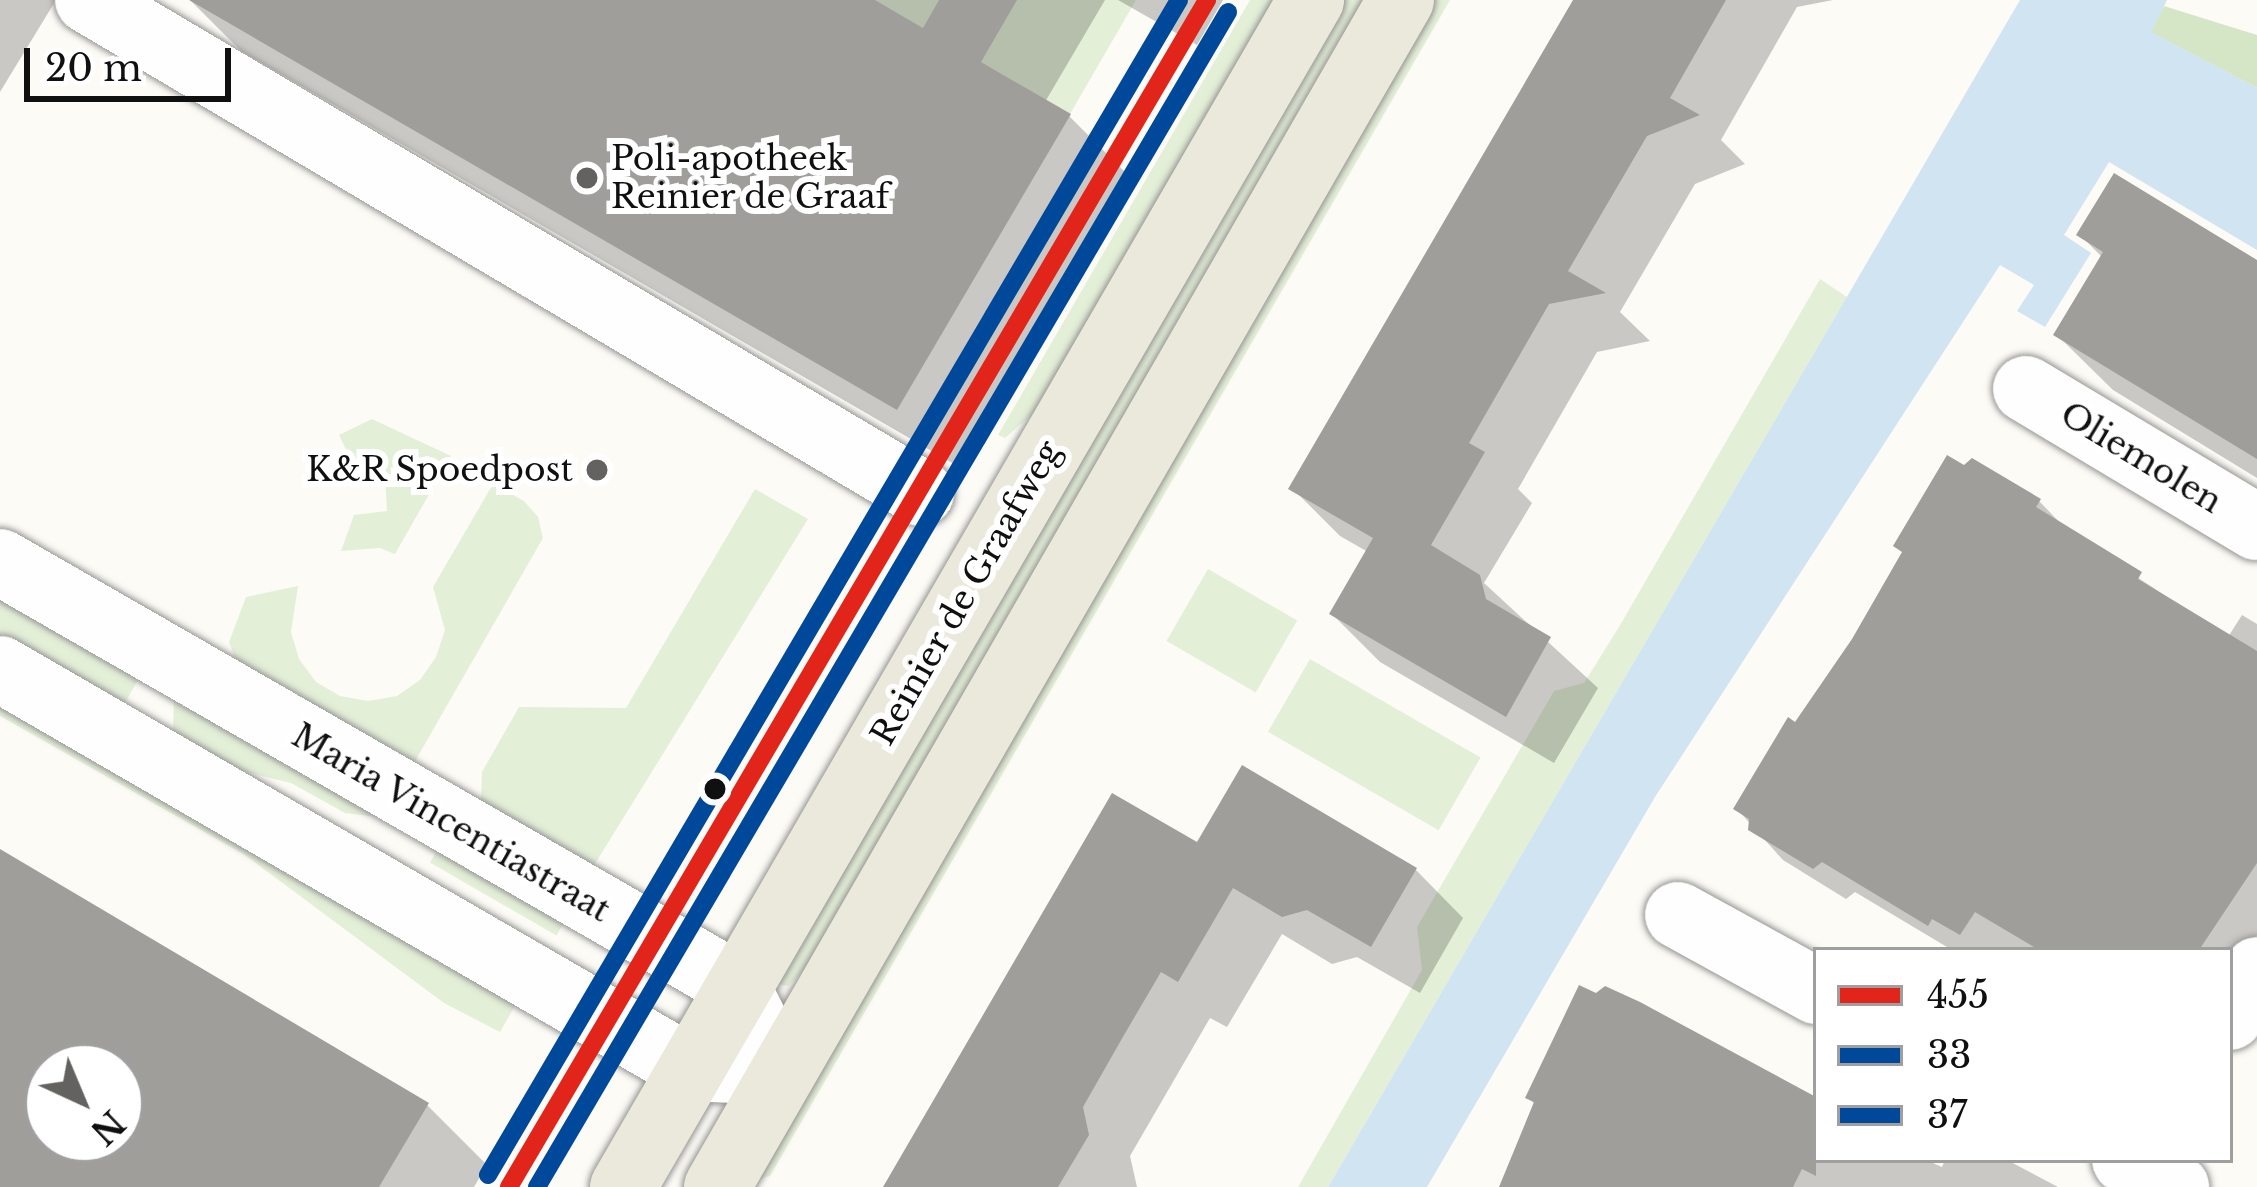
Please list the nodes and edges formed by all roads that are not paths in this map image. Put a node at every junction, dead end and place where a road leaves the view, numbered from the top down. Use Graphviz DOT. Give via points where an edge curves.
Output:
graph roads {
  1 [pos="88,0"];
  2 [pos="1310,0"];
  3 [pos="1401,0"];
  4 [pos="2026,389"];
  5 [pos="921,493"];
  6 [pos="2257,527"];
  7 [pos="0,562"];
  8 [pos="0,669"];
  9 [pos="1678,915"];
  10 [pos="2257,970"];
  11 [pos="736,985"];
  12 [pos="1813,989"];
  13 [pos="2233,1011"];
  14 [pos="689,1068"];
  15 [pos="780,1072"];
  16 [pos="623,1187"];
  17 [pos="717,1187"];
  1 -- 5 [label="street"];
  2 -- 11 [label="main road, Reinier de Graafweg"];
  3 -- 15 [label="main road"];
  4 -- 6 [label="street, Oliemolen"];
  7 -- 11 [label="street, Maria Vincentiastraat"];
  8 -- 14 [label="street"];
  9 -- 12 [label="street"];
  10 -- 13 [label="street"];
  11 -- 14 [label="main road, Reinier de Graafweg"];
  11 -- 15 [label="street"];
  14 -- 15 [label="street"];
  14 -- 16 [label="main road, Reinier de Graafweg"];
  15 -- 17 [label="main road"];
}
